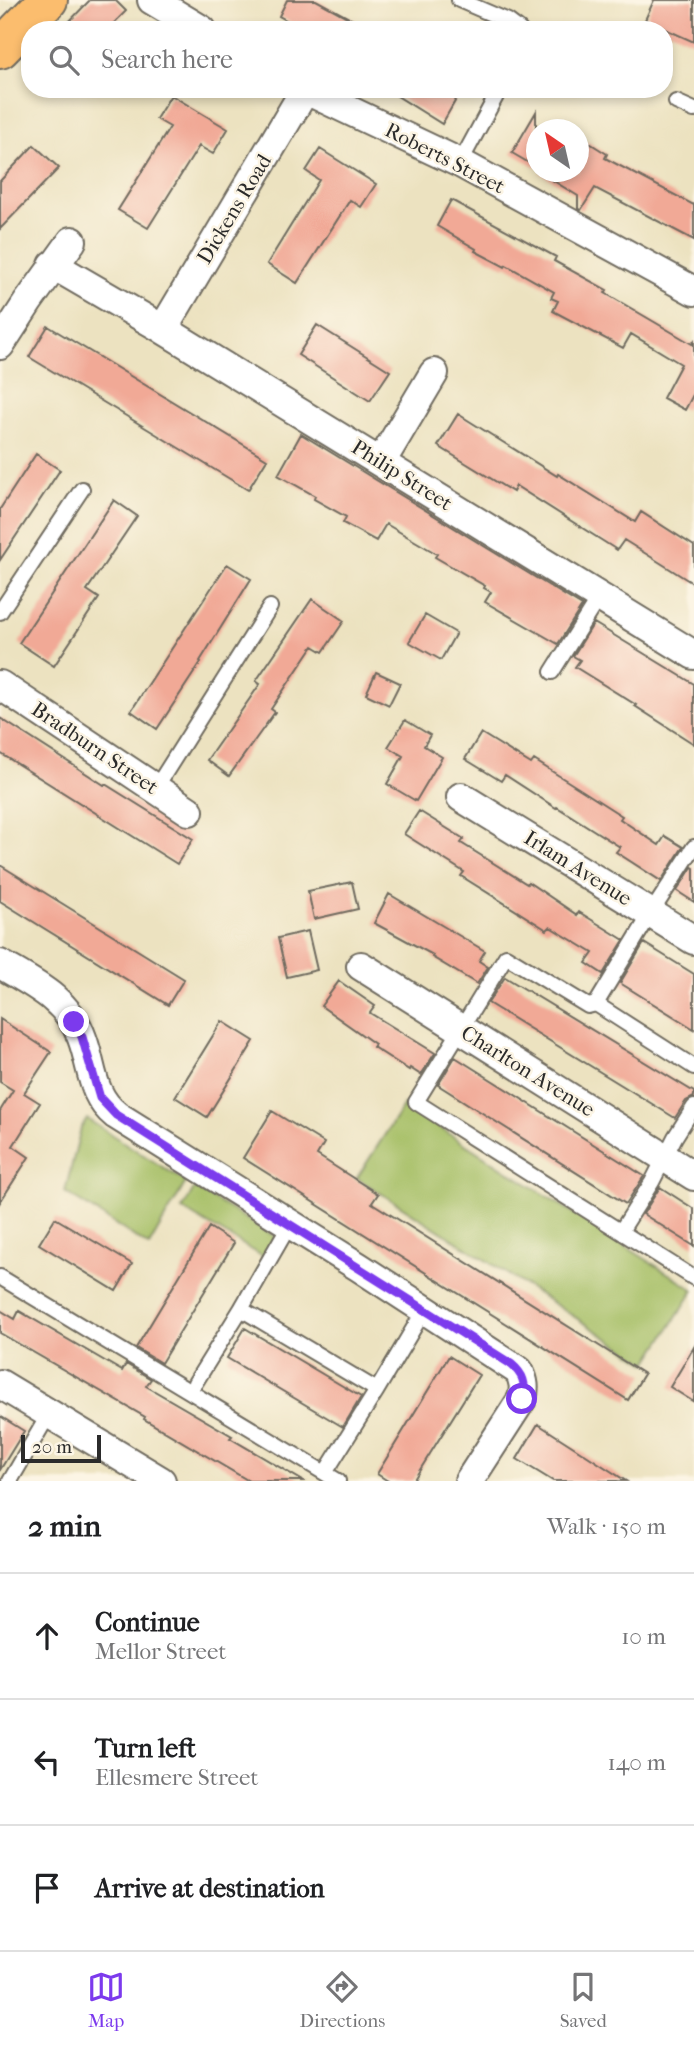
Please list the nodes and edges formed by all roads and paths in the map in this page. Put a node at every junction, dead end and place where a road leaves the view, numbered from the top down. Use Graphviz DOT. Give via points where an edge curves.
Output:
graph roads {
  1 [pos="48,0"];
  2 [pos="152,0"];
  3 [pos="459,0"];
  4 [pos="27,21"];
  5 [pos="187,21"];
  6 [pos="508,21"];
  7 [pos="21,28"];
  8 [pos="0,49"];
  9 [pos="300,98"];
  10 [pos="322,98"];
  11 [pos="495,98"];
  12 [pos="676,102"];
  13 [pos="694,110"];
  14 [pos="460,163"];
  15 [pos="72,241"];
  16 [pos="54,265"];
  17 [pos="694,291"];
  18 [pos="163,329"];
  19 [pos="0,345"];
  20 [pos="433,373"];
  21 [pos="381,462"];
  22 [pos="82,489"];
  23 [pos="599,597"];
  24 [pos="270,607"];
  25 [pos="0,612"];
  26 [pos="694,655"];
  27 [pos="552,672"];
  28 [pos="0,685"];
  29 [pos="155,789"];
  30 [pos="461,797"];
  31 [pos="189,811"];
  32 [pos="694,847"];
  33 [pos="651,913"];
  34 [pos="694,940"];
  35 [pos="0,964"];
  36 [pos="361,966"];
  37 [pos="596,1004"];
  38 [pos="461,1028"];
  39 [pos="694,1067"];
  40 [pos="694,1107"];
  41 [pos="664,1157"];
  42 [pos="694,1176"];
  43 [pos="290,1224"];
  44 [pos="621,1231"];
  45 [pos="0,1277"];
  46 [pos="694,1278"];
  47 [pos="241,1309"];
  48 [pos="425,1309"];
  49 [pos="195,1383"];
  50 [pos="0,1384"];
  51 [pos="376,1390"];
  52 [pos="49,1414"];
  53 [pos="331,1477"];
  54 [pos="477,1478"];
  55 [pos="10,1481"];
  56 [pos="161,1481"];
  1 -- 4 [label="main road"];
  2 -- 5 [label="street"];
  3 -- 6 [label="lane"];
  7 -- 8 [label="main road"];
  9 -- 18 [label="street, Dickens Road"];
  10 -- 14 [label="street, Roberts Street"];
  11 -- 14 [label="lane"];
  12 -- 13 [label="lane"];
  14 -- 17 [label="street, Roberts Street"];
  15 -- 16 [label="street"];
  16 -- 18 [label="street, Philip Street"];
  16 -- 19 [label="street"];
  18 -- 21 [label="street, Philip Street"];
  20 -- 21 [label="street"];
  21 -- 23 [label="street, Philip Street"];
  22 -- 25 [label="lane"];
  23 -- 26 [label="street, Philip Street"];
  23 -- 27 [label="lane"];
  24 -- 29 [label="lane"];
  28 -- 29 [label="street, Bradburn Street"];
  29 -- 31 [label="street, Bradburn Street"];
  30 -- 33 [label="street, Irlam Avenue"];
  32 -- 33 [label="lane"];
  33 -- 34 [label="street, Irlam Avenue"];
  33 -- 37 [label="lane"];
  35 -- 43 [label="street" via="64,1006 82,1037 106,1107"];
  36 -- 38 [label="street, Charlton Avenue"];
  37 -- 38 [label="lane" via="588,1006 506,956"];
  37 -- 39 [label="lane"];
  38 -- 41 [label="street, Charlton Avenue"];
  38 -- 44 [label="lane" via="416,1102"];
  40 -- 41 [label="lane"];
  41 -- 42 [label="street, Charlton Avenue"];
  41 -- 44 [label="lane"];
  43 -- 47 [label="lane"];
  43 -- 48 [label="street"];
  44 -- 46 [label="lane"];
  45 -- 53 [label="lane"];
  47 -- 49 [label="lane"];
  47 -- 51 [label="lane"];
  48 -- 51 [label="lane"];
  48 -- 54 [label="street" via="511,1364 524,1380 522,1399"];
  50 -- 52 [label="street"];
  51 -- 53 [label="lane"];
  52 -- 55 [label="lane"];
  52 -- 56 [label="street"];
}
